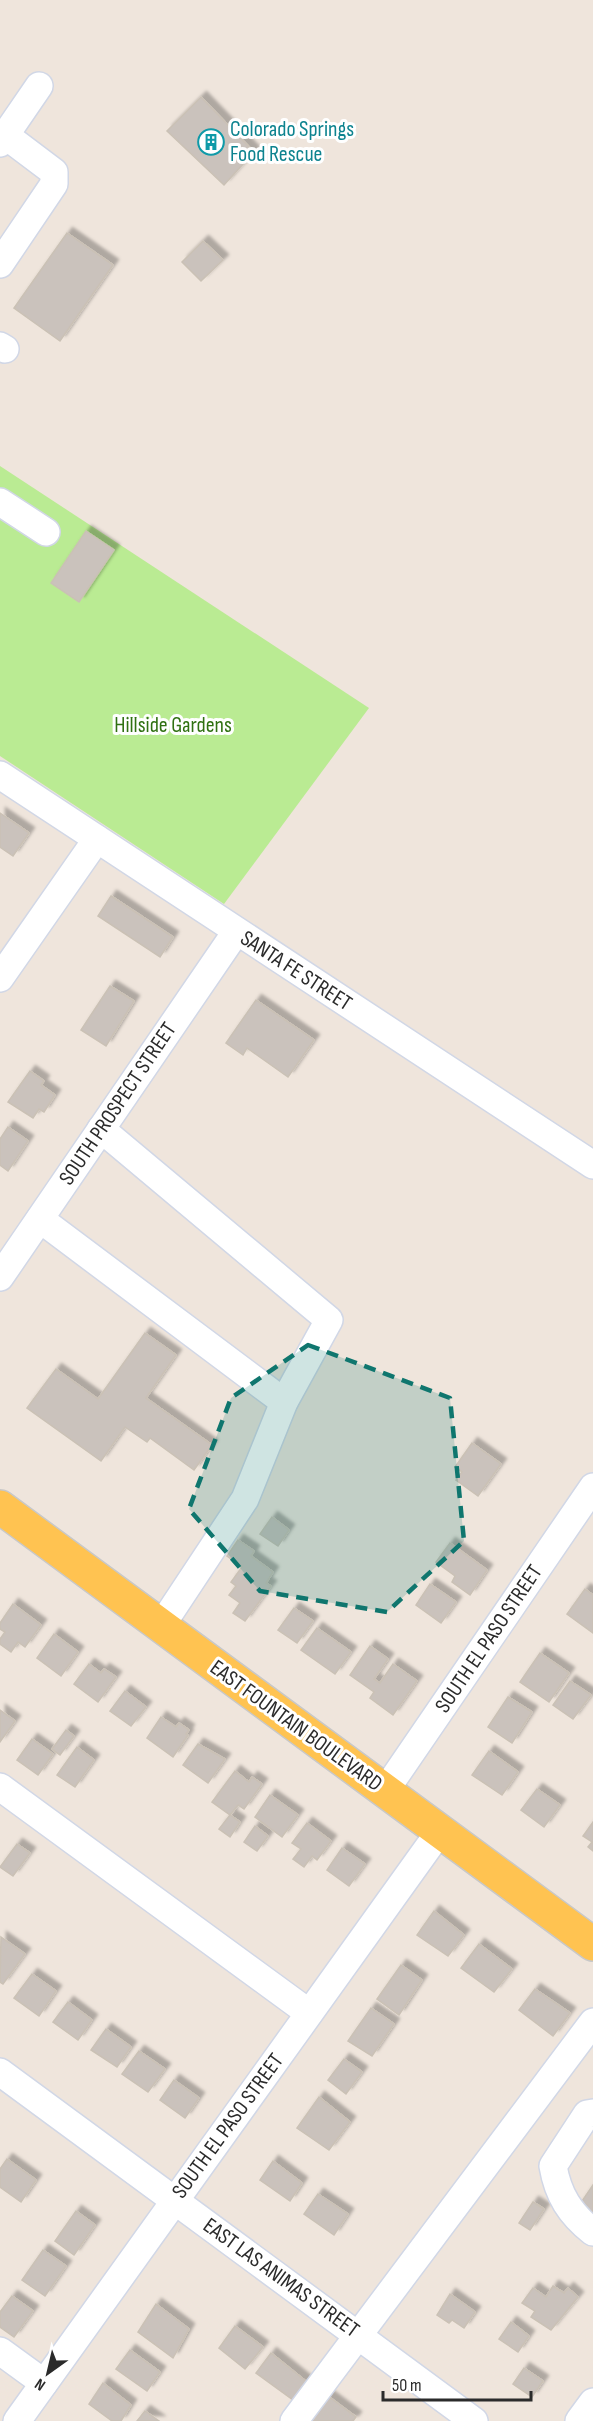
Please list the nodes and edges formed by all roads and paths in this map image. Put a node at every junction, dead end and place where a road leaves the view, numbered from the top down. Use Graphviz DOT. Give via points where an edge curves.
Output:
graph roads {
  1 [pos="39,86"];
  2 [pos="3,139"];
  3 [pos="0,264"];
  4 [pos="0,502"];
  5 [pos="46,532"];
  6 [pos="0,775"];
  7 [pos="97,839"];
  8 [pos="236,932"];
  9 [pos="0,978"];
  10 [pos="101,1129"];
  11 [pos="593,1165"];
  12 [pos="40,1219"];
  13 [pos="0,1277"];
  14 [pos="284,1402"];
  15 [pos="593,1487"];
  16 [pos="0,1507"];
  17 [pos="161,1626"];
  18 [pos="0,1787"];
  19 [pos="385,1791"];
  20 [pos="440,1831"];
  21 [pos="593,1944"];
  22 [pos="309,2013"];
  23 [pos="593,2022"];
  24 [pos="0,2072"];
  25 [pos="593,2113"];
  26 [pos="174,2200"];
  27 [pos="593,2232"];
  28 [pos="357,2335"];
  29 [pos="0,2351"];
  30 [pos="44,2383"];
  31 [pos="593,2402"];
  32 [pos="17,2421"];
  33 [pos="294,2421"];
  34 [pos="474,2421"];
  35 [pos="579,2421"];
  1 -- 2 [label="street"];
  2 -- 3 [label="street" via="54,172 54,184"];
  4 -- 5 [label="street"];
  6 -- 7 [label="street, SANTA FE STREET"];
  7 -- 8 [label="street, SANTA FE STREET"];
  7 -- 9 [label="street"];
  8 -- 10 [label="street, SOUTH PROSPECT STREET"];
  8 -- 11 [label="street, SANTA FE STREET"];
  10 -- 12 [label="street, SOUTH PROSPECT STREET"];
  10 -- 14 [label="street" via="329,1320"];
  12 -- 13 [label="street, SOUTH PROSPECT STREET"];
  12 -- 14 [label="street"];
  14 -- 17 [label="street" via="245,1498"];
  15 -- 19 [label="street, SOUTH EL PASO STREET"];
  16 -- 17 [label="main road, EAST FOUNTAIN BOULEVARD"];
  17 -- 19 [label="main road, EAST FOUNTAIN BOULEVARD"];
  18 -- 22 [label="street"];
  19 -- 20 [label="main road, EAST FOUNTAIN BOULEVARD"];
  20 -- 21 [label="main road, EAST FOUNTAIN BOULEVARD"];
  20 -- 22 [label="street, SOUTH EL PASO STREET"];
  22 -- 26 [label="street, SOUTH EL PASO STREET"];
  23 -- 28 [label="street"];
  24 -- 26 [label="street, EAST LAS ANIMAS STREET"];
  25 -- 27 [label="street" via="587,2114 553,2166 566,2207"];
  26 -- 28 [label="street, EAST LAS ANIMAS STREET"];
  26 -- 30 [label="street, SOUTH EL PASO STREET"];
  28 -- 33 [label="street"];
  28 -- 34 [label="street, EAST LAS ANIMAS STREET"];
  29 -- 30 [label="street"];
  30 -- 32 [label="street, SOUTH EL PASO STREET"];
  31 -- 35 [label="street"];
}
